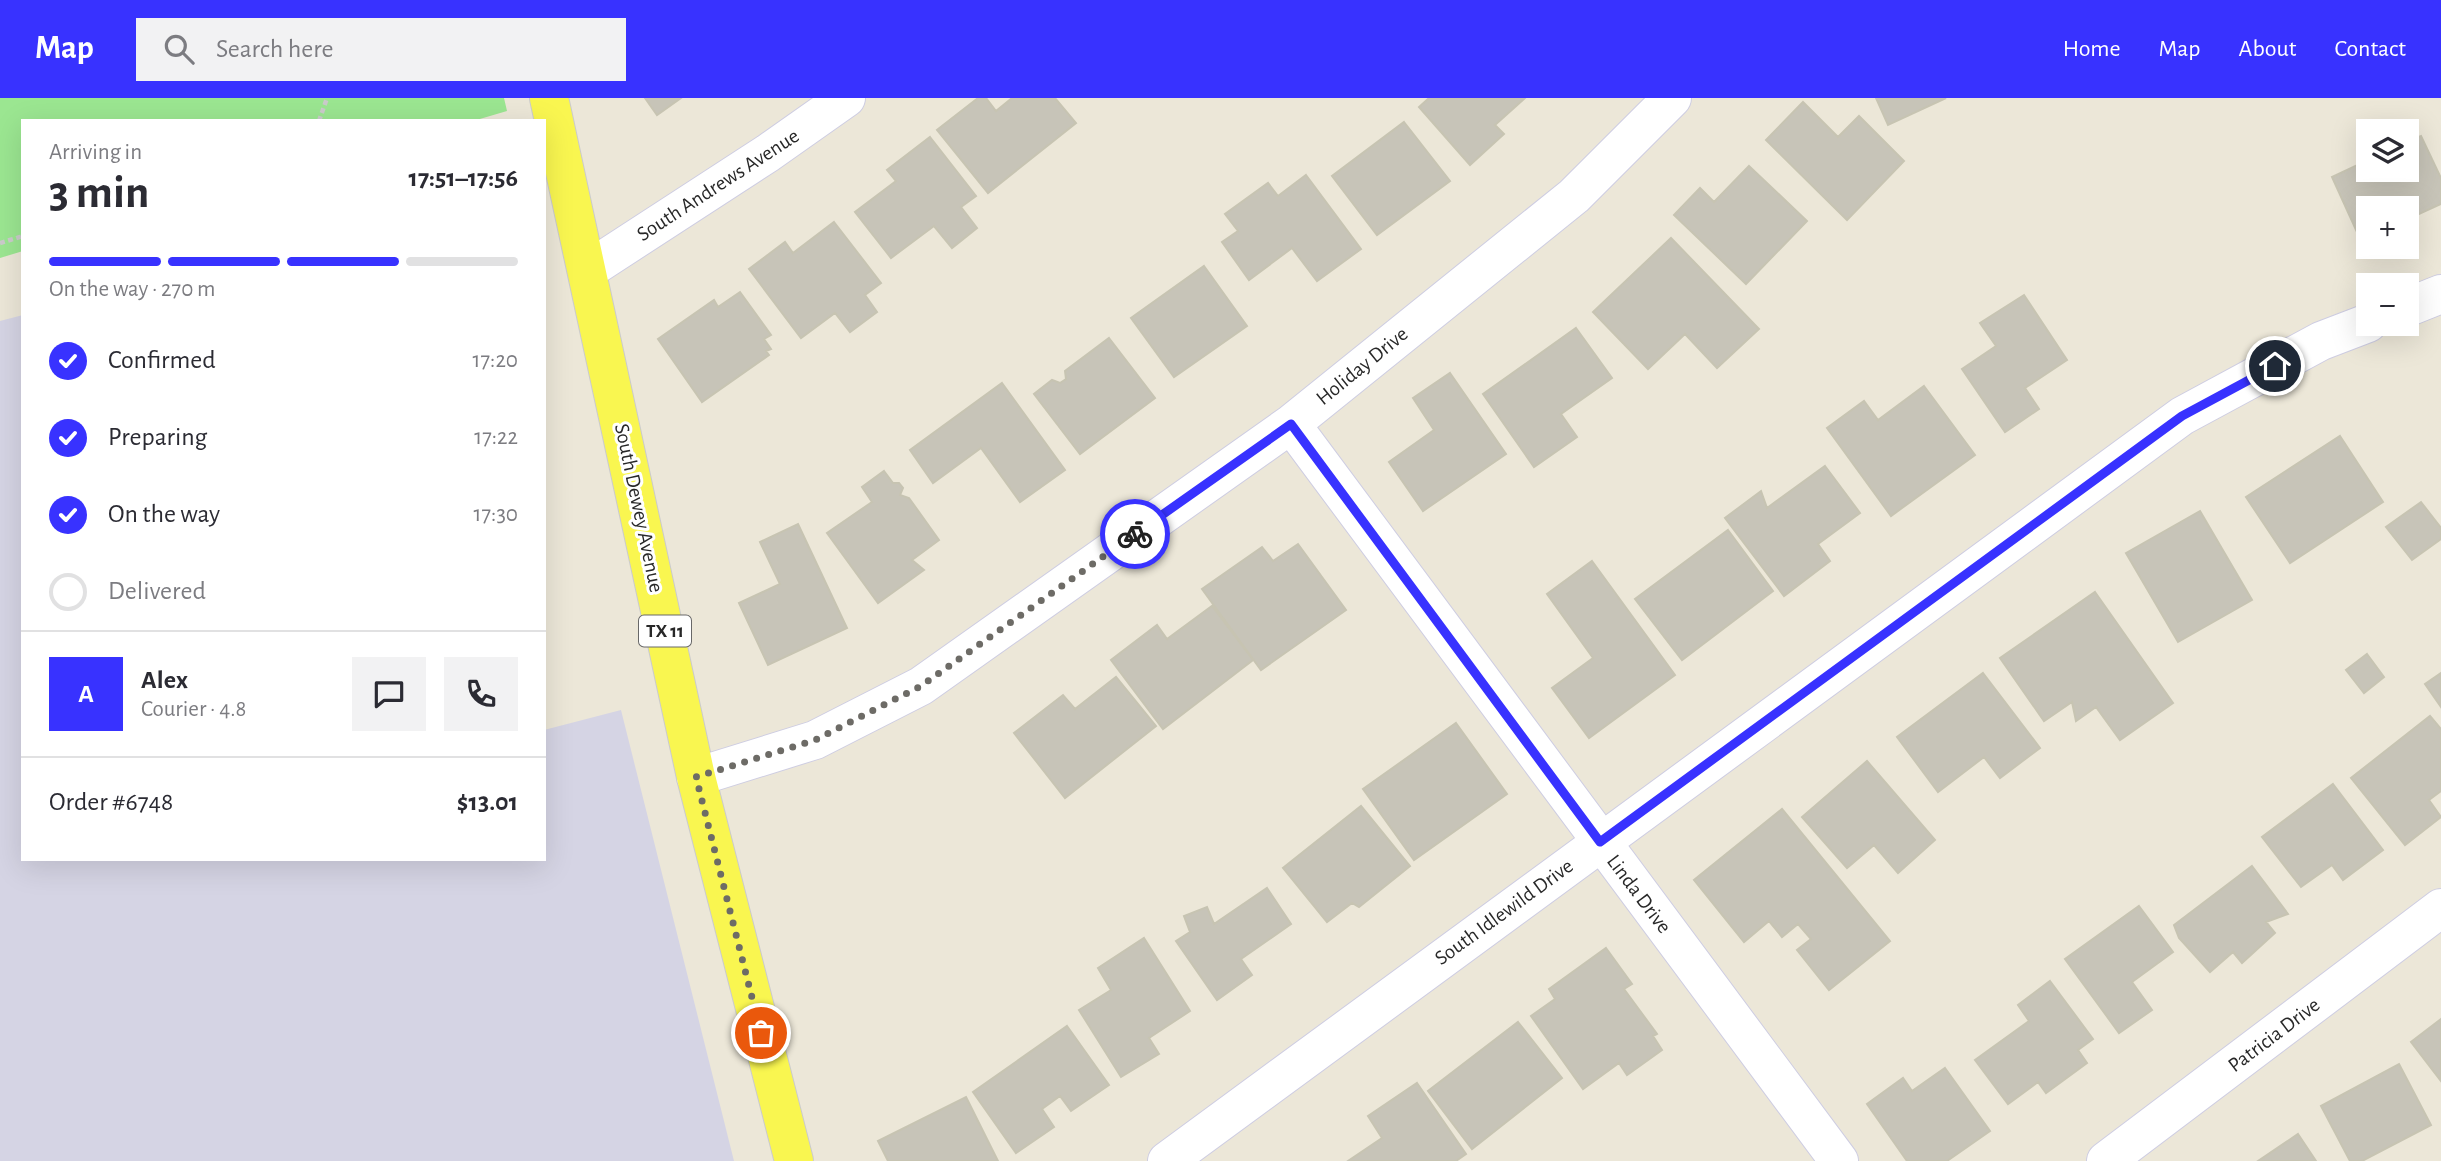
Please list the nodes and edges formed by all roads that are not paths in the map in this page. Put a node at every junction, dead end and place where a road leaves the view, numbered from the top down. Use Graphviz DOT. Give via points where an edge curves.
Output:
graph roads {
  1 [pos="549,98"];
  2 [pos="846,98"];
  3 [pos="1672,98"];
  4 [pos="588,270"];
  5 [pos="2441,294"];
  6 [pos="2419,303"];
  7 [pos="2356,328"];
  8 [pos="1291,424"];
  9 [pos="696,777"];
  10 [pos="1600,842"];
  11 [pos="2441,908"];
  12 [pos="794,1161"];
  13 [pos="1167,1161"];
  14 [pos="1839,1161"];
  15 [pos="2106,1161"];
  1 -- 4 [label="main road, South Dewey Avenue / TX 11"];
  2 -- 4 [label="street, South Andrews Avenue"];
  3 -- 8 [label="street, Holiday Drive" via="1574,196"];
  4 -- 9 [label="main road, South Dewey Avenue / TX 11"];
  5 -- 6 [label="street"];
  7 -- 10 [label="street, South Idlewild Drive" via="2321,341 2182,416"];
  8 -- 9 [label="street, Holiday Drive" via="921,686 815,740"];
  8 -- 10 [label="street, Linda Drive"];
  9 -- 12 [label="main road, South Dewey Avenue / TX 11"];
  10 -- 13 [label="street, South Idlewild Drive"];
  10 -- 14 [label="street, Linda Drive"];
  11 -- 15 [label="street, Patricia Drive"];
}
